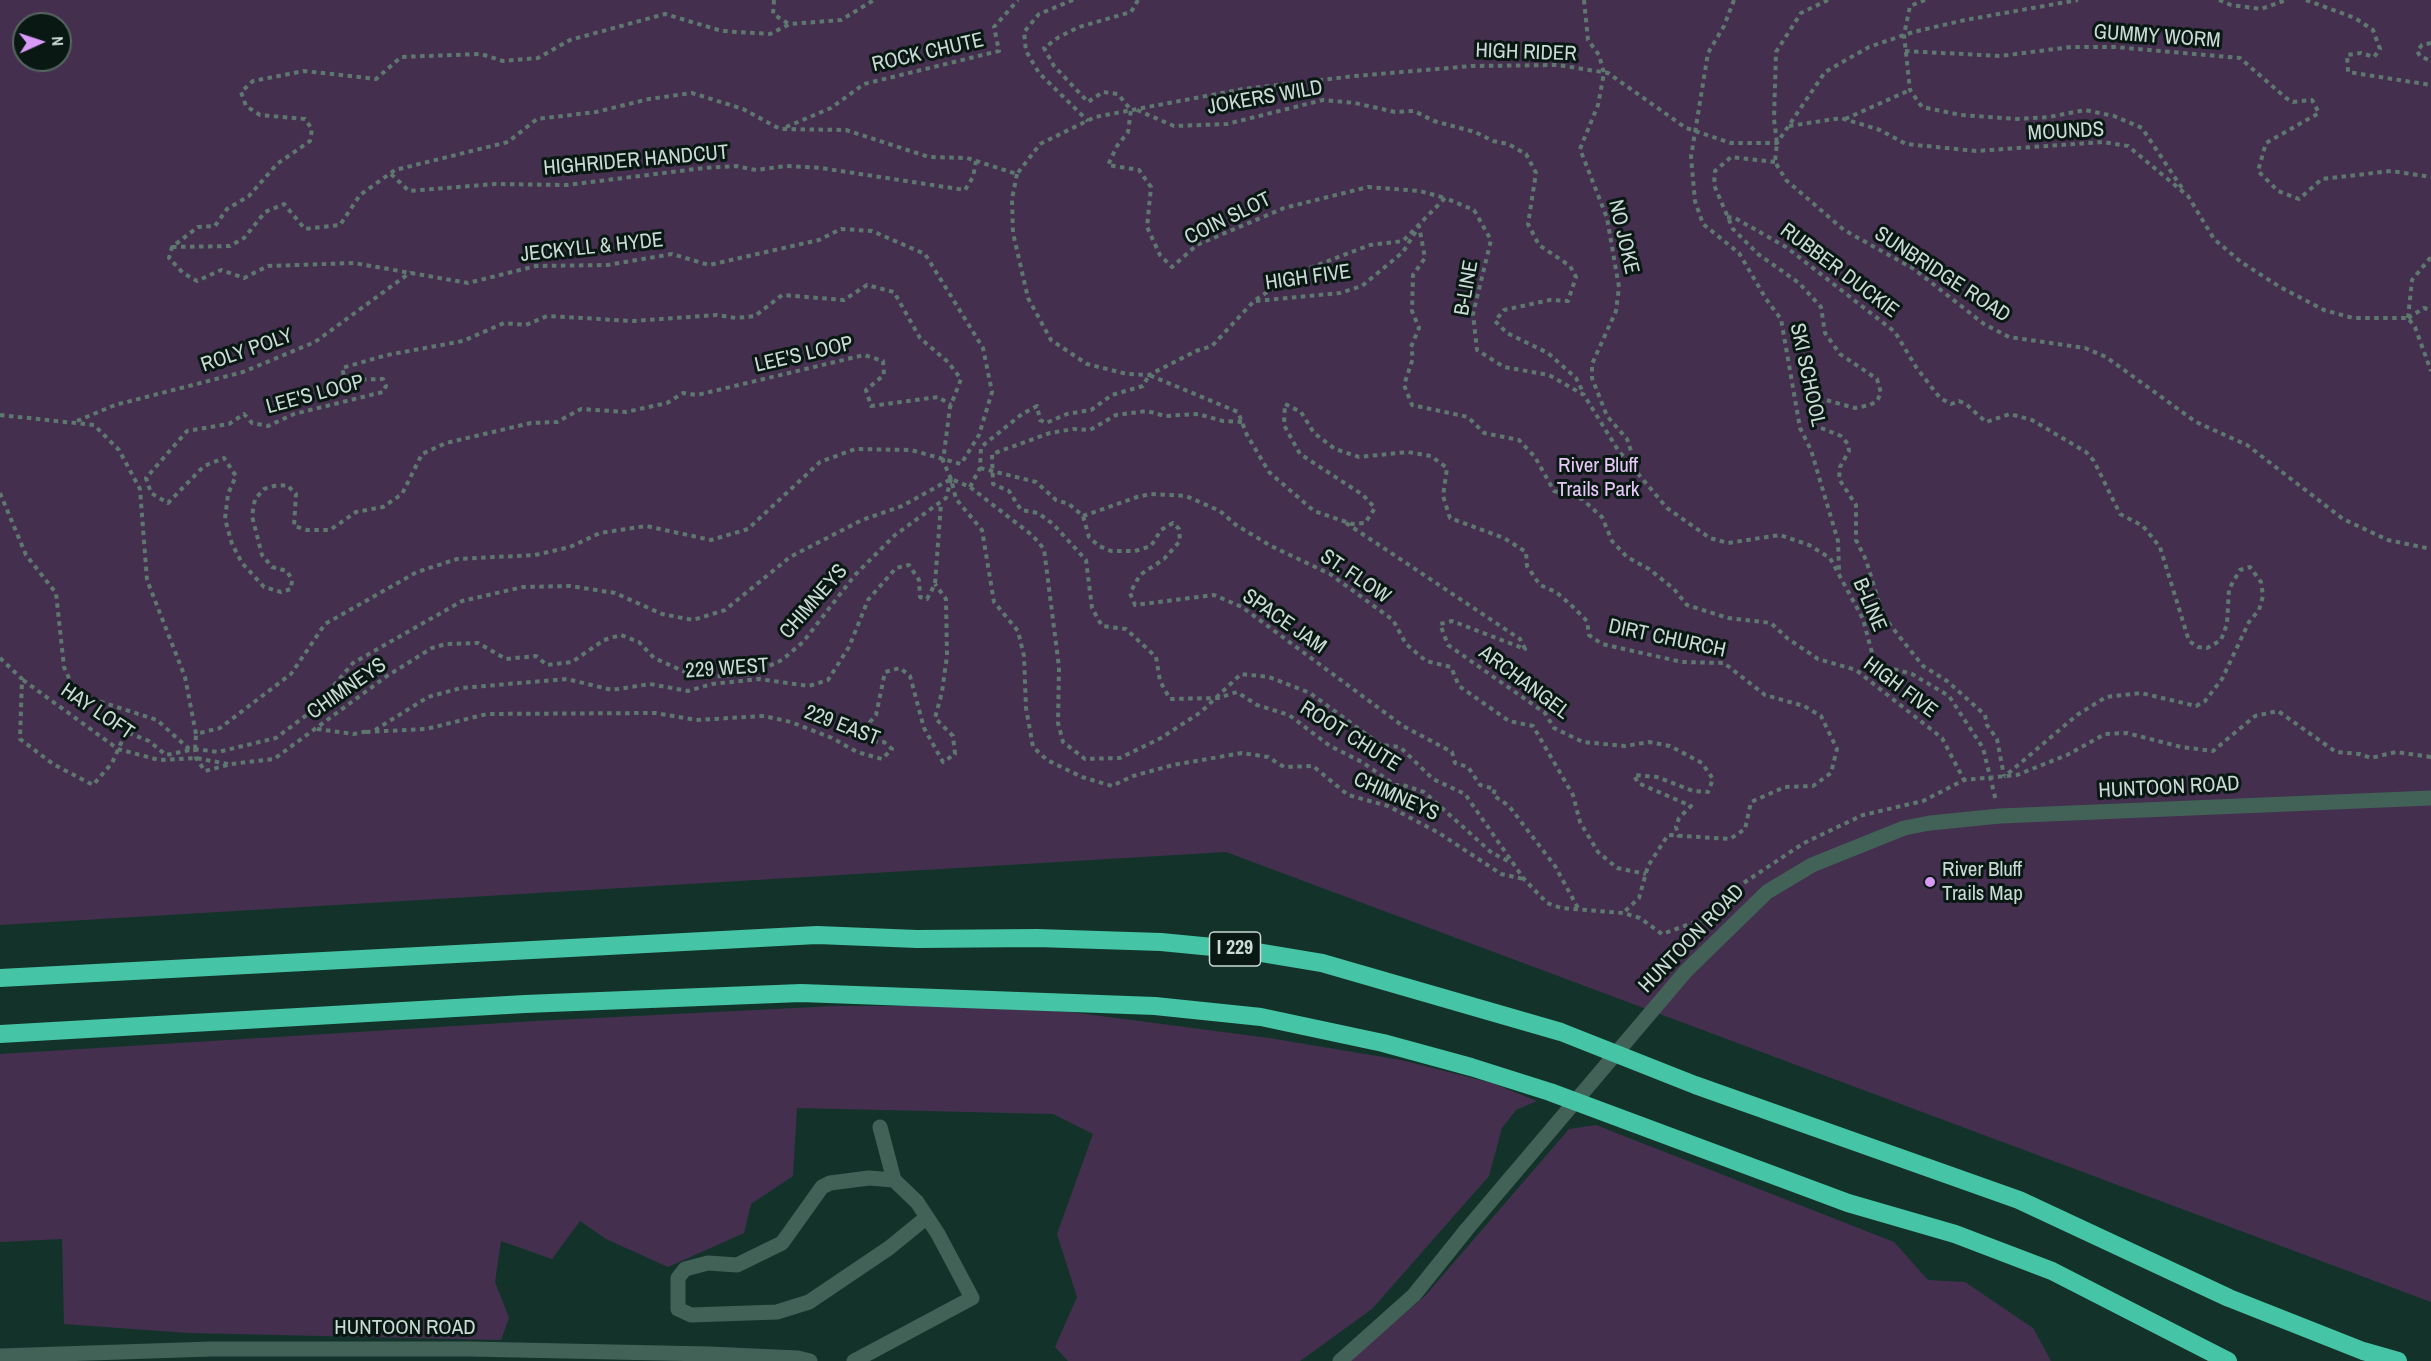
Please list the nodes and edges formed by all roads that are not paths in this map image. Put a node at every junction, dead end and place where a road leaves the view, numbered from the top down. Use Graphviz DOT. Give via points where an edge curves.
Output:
graph roads {
  1 [pos="2431,798"];
  2 [pos="0,978"];
  3 [pos="0,1034"];
  4 [pos="880,1127"];
  5 [pos="894,1180"];
  6 [pos="927,1217"];
  7 [pos="0,1356"];
  8 [pos="810,1361"];
  9 [pos="854,1361"];
  10 [pos="1340,1361"];
  11 [pos="2228,1361"];
  12 [pos="2398,1361"];
  1 -- 10 [label="street, HUNTOON ROAD" via="2000,816 1904,828 1812,865 1767,892 1686,971 1414,1295"];
  2 -- 12 [label="highway, I 229" via="817,935 1161,942 1244,950 1322,963 1561,1032 1695,1085 2019,1200 2229,1298"];
  3 -- 11 [label="highway" via="525,1004 801,993 1155,1006 1261,1017 1471,1067 1550,1092 1848,1203 1955,1234 2052,1271"];
  4 -- 5 [label="street"];
  5 -- 6 [label="street"];
  5 -- 6 [label="street" via="869,1178 830,1183 822,1188 782,1243 737,1265 708,1263 685,1269 678,1278 678,1309 691,1315 777,1312 809,1302"];
  6 -- 9 [label="street" via="972,1298"];
  7 -- 8 [label="street, HUNTOON ROAD" via="211,1349 469,1349 709,1354"];
}
